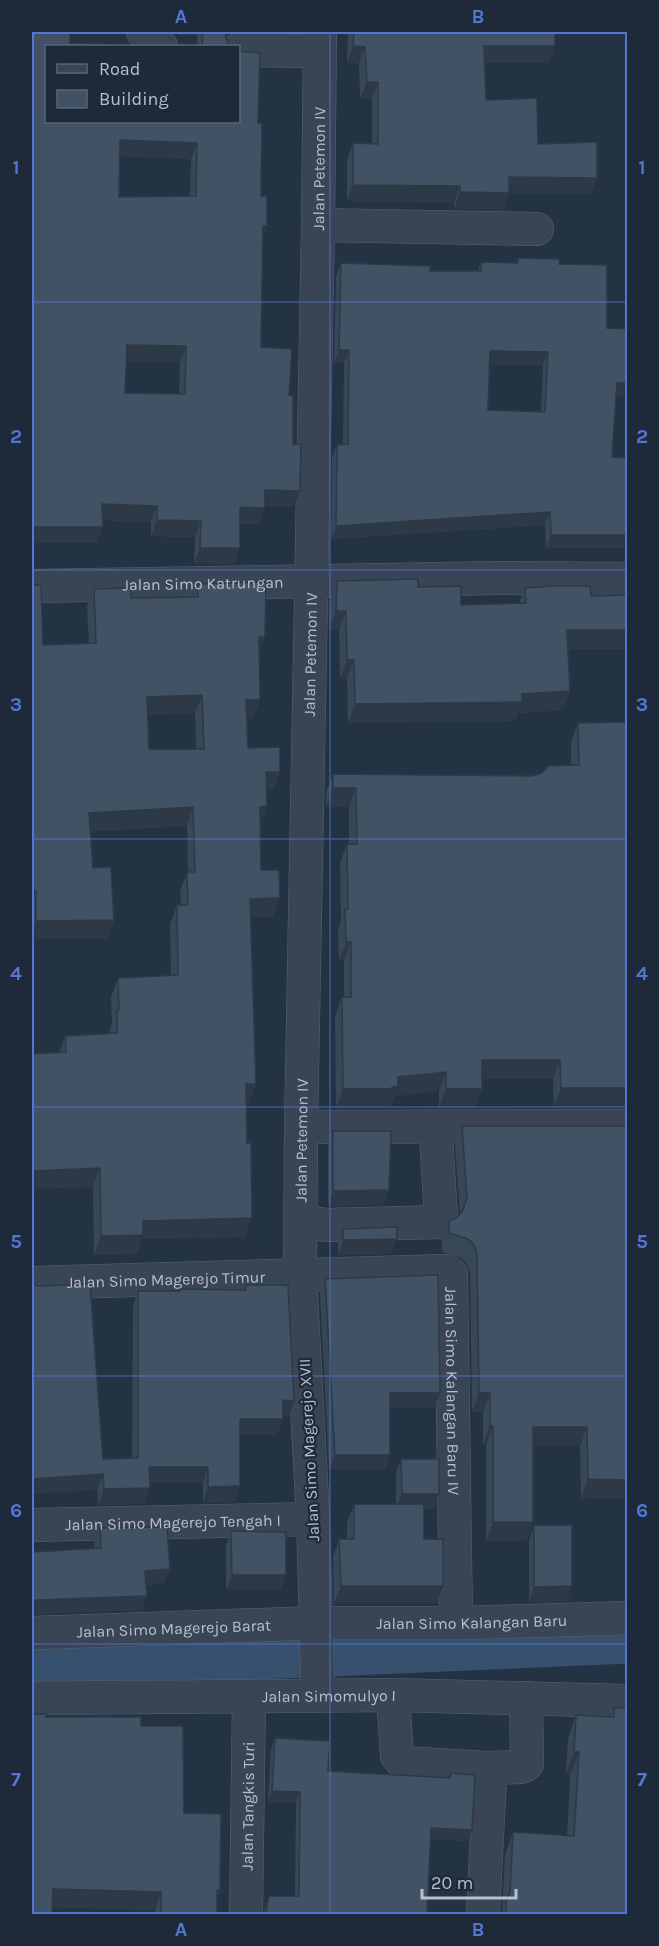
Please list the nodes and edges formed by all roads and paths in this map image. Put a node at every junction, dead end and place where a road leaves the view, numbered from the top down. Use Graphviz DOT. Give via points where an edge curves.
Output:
graph roads {
  1 [pos="143,32"];
  2 [pos="320,41"];
  3 [pos="158,45"];
  4 [pos="240,50"];
  5 [pos="318,225"];
  6 [pos="537,229"];
  7 [pos="627,579"];
  8 [pos="312,581"];
  9 [pos="32,586"];
  10 [pos="308,774"];
  11 [pos="342,774"];
  12 [pos="627,1126"];
  13 [pos="301,1127"];
  14 [pos="436,1137"];
  15 [pos="301,1221"];
  16 [pos="300,1276"];
  17 [pos="32,1283"];
  18 [pos="314,1519"];
  19 [pos="32,1525"];
  20 [pos="627,1618"];
  21 [pos="456,1623"];
  22 [pos="317,1628"];
  23 [pos="32,1633"];
  24 [pos="317,1685"];
  25 [pos="393,1695"];
  26 [pos="249,1697"];
  27 [pos="32,1698"];
  28 [pos="526,1698"];
  29 [pos="627,1701"];
  30 [pos="487,1768"];
  31 [pos="246,1914"];
  32 [pos="483,1914"];
  1 -- 3 [label="street"];
  2 -- 4 [label="street"];
  2 -- 5 [label="street, Jalan Petemon IV"];
  5 -- 6 [label="street"];
  5 -- 8 [label="street, Jalan Petemon IV"];
  7 -- 8 [label="street, Jalan Simo Katrungan"];
  8 -- 9 [label="street, Jalan Simo Katrungan"];
  8 -- 10 [label="street, Jalan Petemon IV"];
  10 -- 11 [label="street"];
  10 -- 13 [label="street, Jalan Petemon IV"];
  12 -- 13 [label="street"];
  13 -- 15 [label="street, Jalan Petemon IV"];
  14 -- 15 [label="street" via="439,1222 338,1225"];
  15 -- 16 [label="street, Jalan Petemon IV"];
  16 -- 17 [label="street, Jalan Simo Magerejo Timur"];
  16 -- 18 [label="street, Jalan Simo Magerejo XVII"];
  16 -- 21 [label="street, Jalan Simo Kalangan Baru IV" via="446,1271 451,1274"];
  18 -- 19 [label="street, Jalan Simo Magerejo Tengah I"];
  18 -- 22 [label="street, Jalan Simo Magerejo XVII"];
  20 -- 21 [label="street, Jalan Simo Kalangan Baru"];
  21 -- 22 [label="street, Jalan Simo Kalangan Baru"];
  22 -- 23 [label="street, Jalan Simo Magerejo Barat"];
  22 -- 24 [label="street, Jalan Simo Magerejo XVII"];
  24 -- 25 [label="street, Jalan Simomulyo I"];
  24 -- 26 [label="street, Jalan Simomulyo I"];
  25 -- 28 [label="street, Jalan Simomulyo I"];
  25 -- 30 [label="street" via="397,1756 404,1763"];
  26 -- 27 [label="street, Jalan Simomulyo I"];
  26 -- 31 [label="street, Jalan Tangkis Turi"];
  28 -- 29 [label="street, Jalan Simomulyo I"];
  28 -- 30 [label="street" via="527,1764"];
  30 -- 32 [label="street" via="490,1777"];
}
